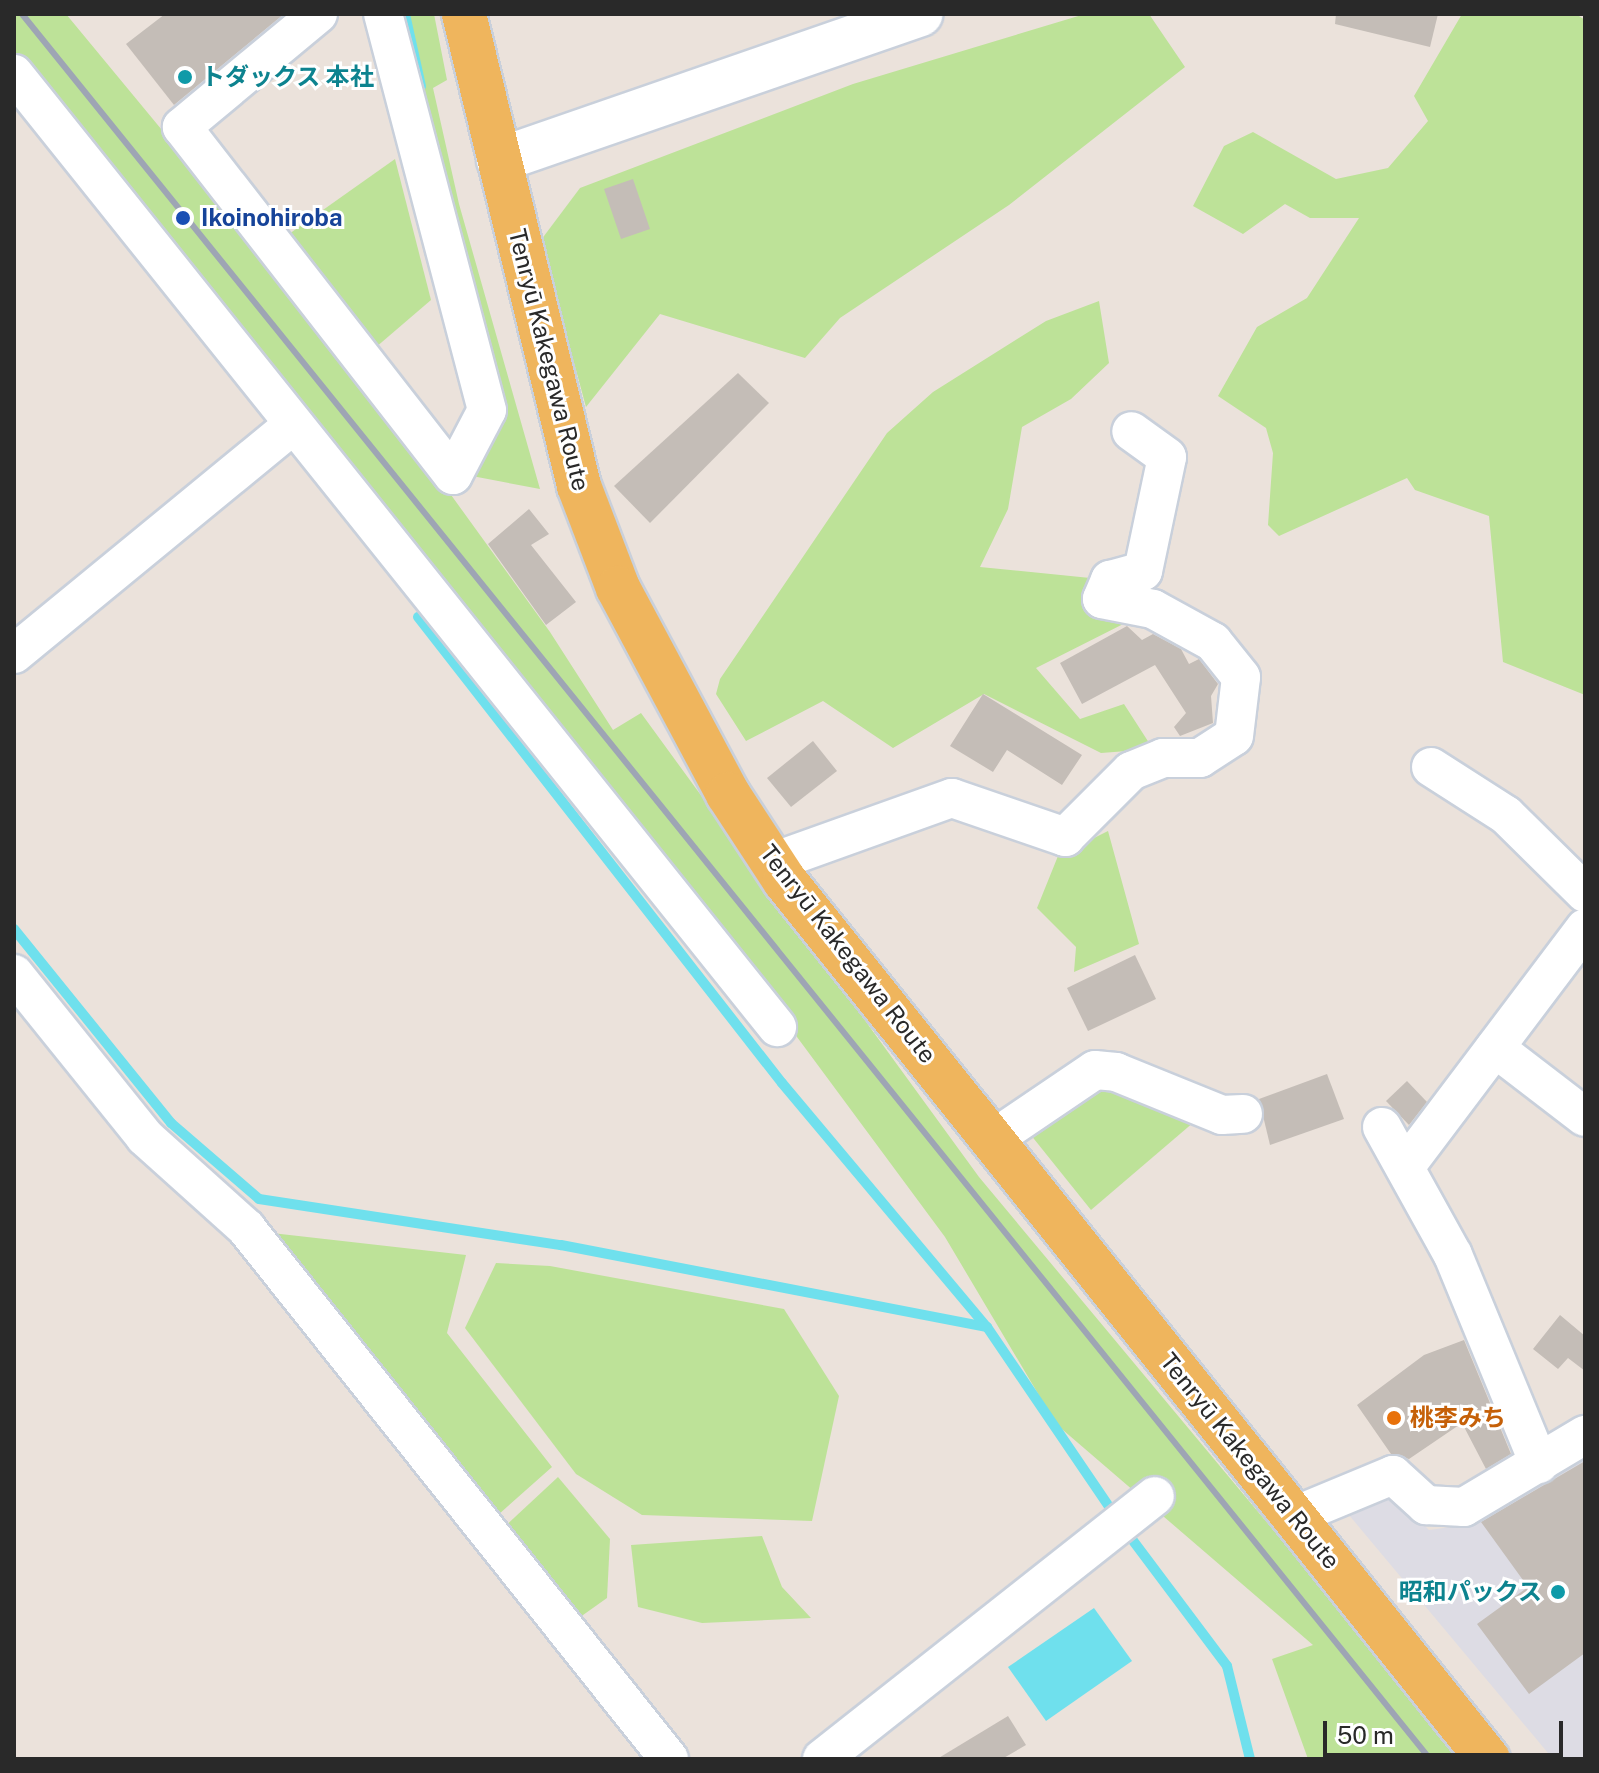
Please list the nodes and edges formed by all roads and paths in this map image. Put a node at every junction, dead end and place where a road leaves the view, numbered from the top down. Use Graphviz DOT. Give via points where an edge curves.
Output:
graph roads {
  1 [pos="318,14"];
  2 [pos="383,14"];
  3 [pos="464,14"];
  4 [pos="900,17"];
  5 [pos="14,74"];
  6 [pos="499,160"];
  7 [pos="294,424"];
  8 [pos="1131,431"];
  9 [pos="14,654"];
  10 [pos="1431,767"];
  11 [pos="773,862"];
  12 [pos="1585,893"];
  13 [pos="1585,928"];
  14 [pos="14,974"];
  15 [pos="777,1027"];
  16 [pos="1495,1048"];
  17 [pos="1095,1050"];
  18 [pos="1243,1114"];
  19 [pos="1585,1117"];
  20 [pos="1382,1127"];
  21 [pos="986,1129"];
  22 [pos="1405,1167"];
  23 [pos="1585,1435"];
  24 [pos="1539,1464"];
  25 [pos="1144,1504"];
  26 [pos="1294,1516"];
  27 [pos="669,1759"];
  28 [pos="822,1759"];
  29 [pos="1488,1759"];
  1 -- 2 [label="street" via="182,127 453,475 487,410"];
  3 -- 6 [label="main road, Tenryū Kakegawa Route"];
  4 -- 6 [label="street"];
  5 -- 7 [label="street"];
  6 -- 11 [label="main road, Tenryū Kakegawa Route" via="567,447 618,588 728,794"];
  7 -- 9 [label="street"];
  7 -- 15 [label="street"];
  8 -- 11 [label="street" via="1167,457 1143,571 1110,580 1102,599 1153,609 1187,625 1231,661 1242,684 1234,736 1200,758 1163,758 1131,771 1065,837 952,798"];
  10 -- 12 [label="street" via="1506,815"];
  11 -- 21 [label="main road, Tenryū Kakegawa Route"];
  13 -- 16 [label="street"];
  14 -- 27 [label="street" via="145,1137 246,1228"];
  16 -- 19 [label="street"];
  16 -- 22 [label="street"];
  17 -- 21 [label="street"];
  18 -- 21 [label="street" via="1222,1115 1116,1072 1095,1070"];
  20 -- 22 [label="street"];
  21 -- 26 [label="main road, Tenryū Kakegawa Route"];
  22 -- 24 [label="street" via="1453,1255"];
  23 -- 24 [label="street"];
  24 -- 26 [label="street" via="1464,1507 1426,1505 1393,1475"];
  25 -- 28 [label="street"];
  26 -- 29 [label="main road, Tenryū Kakegawa Route"];
}
